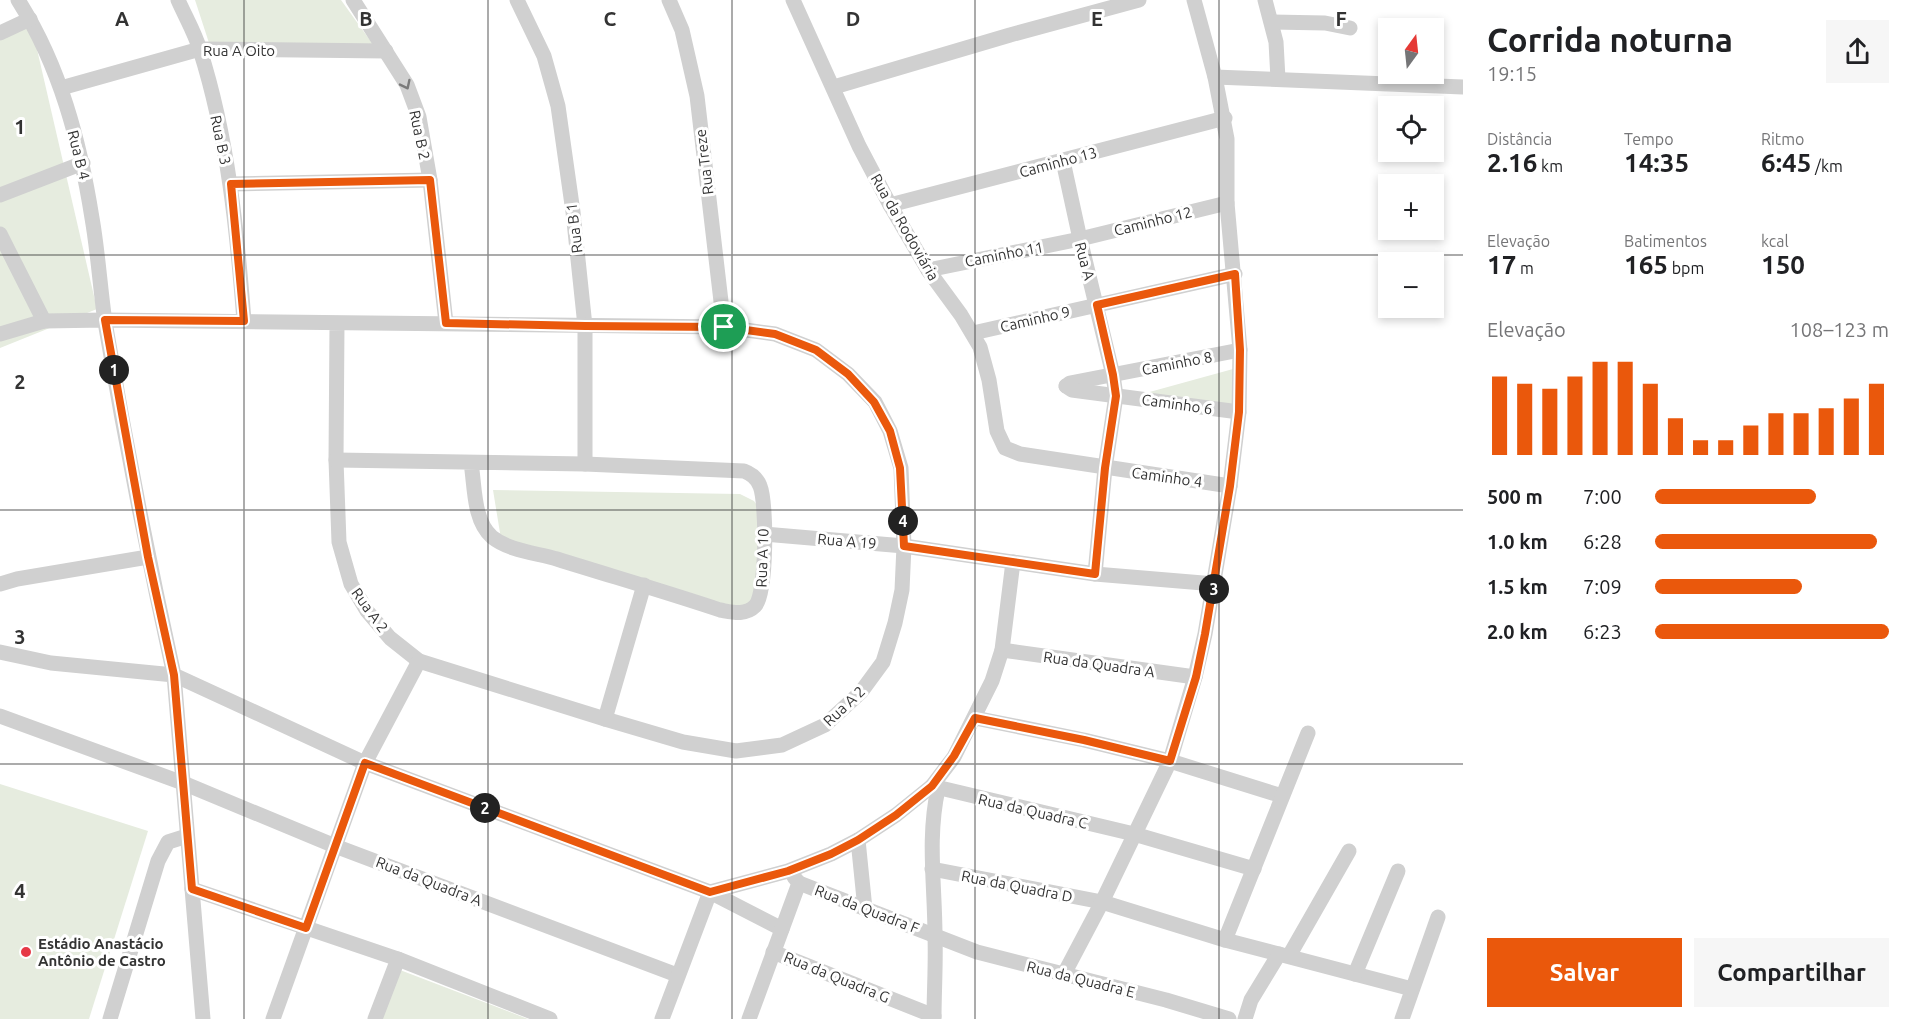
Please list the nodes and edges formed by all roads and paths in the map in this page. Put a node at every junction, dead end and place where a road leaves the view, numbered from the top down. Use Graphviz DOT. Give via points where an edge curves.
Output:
graph roads {
  1 [pos="18,0"];
  2 [pos="178,0"];
  3 [pos="353,0"];
  4 [pos="517,0"];
  5 [pos="669,0"];
  6 [pos="793,0"];
  7 [pos="1139,0"];
  8 [pos="1194,0"];
  9 [pos="1265,0"];
  10 [pos="30,19"];
  11 [pos="1272,22"];
  12 [pos="1350,28"];
  13 [pos="0,33"];
  14 [pos="200,49"];
  15 [pos="386,51"];
  16 [pos="1215,77"];
  17 [pos="1278,79"];
  18 [pos="834,87"];
  19 [pos="1463,87"];
  20 [pos="61,88"];
  21 [pos="1224,118"];
  22 [pos="1063,161"];
  23 [pos="83,163"];
  24 [pos="430,180"];
  25 [pos="231,184"];
  26 [pos="0,195"];
  27 [pos="1227,202"];
  28 [pos="890,205"];
  29 [pos="0,234"];
  30 [pos="1080,239"];
  31 [pos="928,270"];
  32 [pos="1235,274"];
  33 [pos="1097,305"];
  34 [pos="105,320"];
  35 [pos="44,321"];
  36 [pos="244,321"];
  37 [pos="446,323"];
  38 [pos="337,324"];
  39 [pos="585,326"];
  40 [pos="724,327"];
  41 [pos="973,333"];
  42 [pos="0,334"];
  43 [pos="1240,350"];
  44 [pos="1113,375"];
  45 [pos="1066,386"];
  46 [pos="1116,396"];
  47 [pos="1239,412"];
  48 [pos="1012,452"];
  49 [pos="336,460"];
  50 [pos="471,463"];
  51 [pos="585,464"];
  52 [pos="1105,468"];
  53 [pos="1230,486"];
  54 [pos="764,534"];
  55 [pos="904,546"];
  56 [pos="148,557"];
  57 [pos="1012,562"];
  58 [pos="1095,574"];
  59 [pos="0,584"];
  60 [pos="1215,584"];
  61 [pos="644,585"];
  62 [pos="1002,650"];
  63 [pos="0,652"];
  64 [pos="419,661"];
  65 [pos="174,675"];
  66 [pos="1196,677"];
  67 [pos="0,716"];
  68 [pos="975,718"];
  69 [pos="605,719"];
  70 [pos="1308,733"];
  71 [pos="1170,761"];
  72 [pos="365,763"];
  73 [pos="183,783"];
  74 [pos="935,788"];
  75 [pos="1282,796"];
  76 [pos="1134,834"];
  77 [pos="187,836"];
  78 [pos="858,840"];
  79 [pos="335,846"];
  80 [pos="1348,851"];
  81 [pos="932,869"];
  82 [pos="1254,869"];
  83 [pos="788,871"];
  84 [pos="1398,871"];
  85 [pos="799,883"];
  86 [pos="192,889"];
  87 [pos="710,892"];
  88 [pos="1102,902"];
  89 [pos="865,909"];
  90 [pos="1438,917"];
  91 [pos="306,928"];
  92 [pos="782,928"];
  93 [pos="935,935"];
  94 [pos="1225,940"];
  95 [pos="773,952"];
  96 [pos="1284,955"];
  97 [pos="398,959"];
  98 [pos="1064,974"];
  99 [pos="1355,974"];
  100 [pos="677,975"];
  101 [pos="1412,989"];
  102 [pos="934,1017"];
  103 [pos="110,1019"];
  104 [pos="203,1019"];
  105 [pos="273,1019"];
  106 [pos="375,1019"];
  107 [pos="550,1019"];
  108 [pos="662,1019"];
  109 [pos="749,1019"];
  110 [pos="1229,1019"];
  111 [pos="1245,1019"];
  112 [pos="1402,1019"];
  1 -- 10 [label="street, Rua B 4"];
  2 -- 14 [label="street, Rua B 3"];
  3 -- 15 [label="street, Rua B 2"];
  4 -- 39 [label="street, Rua B 1" via="544,56 558,106"];
  5 -- 40 [label="street, Rua Treze" via="682,30 697,96"];
  6 -- 18 [label="street, Rua da Rodoviária"];
  7 -- 18 [label="street"];
  8 -- 16 [label="street"];
  9 -- 11 [label="street"];
  10 -- 13 [label="street"];
  10 -- 20 [label="street, Rua B 4"];
  11 -- 12 [label="street" via="1325,23"];
  11 -- 17 [label="street"];
  14 -- 15 [label="street, Rua A Oito"];
  14 -- 20 [label="street, Rua A Oito"];
  14 -- 25 [label="street, Rua B 3"];
  15 -- 24 [label="street, Rua B 2, one-way" via="407,85 419,117"];
  16 -- 17 [label="street"];
  16 -- 21 [label="street"];
  17 -- 19 [label="street"];
  18 -- 28 [label="street, Rua da Rodoviária"];
  20 -- 23 [label="street, Rua B 4"];
  21 -- 22 [label="street, Caminho 13"];
  21 -- 27 [label="street"];
  22 -- 28 [label="street, Caminho 13"];
  22 -- 30 [label="street, Rua A"];
  23 -- 26 [label="street"];
  23 -- 34 [label="street, Rua B 4"];
  24 -- 25 [label="street"];
  24 -- 37 [label="street, Rua B 2"];
  25 -- 36 [label="street, Rua B 3"];
  27 -- 30 [label="street, Caminho 12"];
  27 -- 32 [label="street"];
  28 -- 31 [label="street, Rua da Rodoviária"];
  29 -- 35 [label="street"];
  30 -- 31 [label="street, Caminho 11"];
  30 -- 33 [label="street, Rua A"];
  31 -- 41 [label="street, Rua da Rodoviária"];
  32 -- 33 [label="street, Caminho 9"];
  32 -- 43 [label="street"];
  33 -- 41 [label="street, Caminho 9"];
  33 -- 44 [label="street, Rua A"];
  34 -- 35 [label="street, Rua A 2"];
  34 -- 36 [label="street, Rua A 2"];
  34 -- 56 [label="street, Rua B 4"];
  35 -- 42 [label="street, Rua A 2"];
  36 -- 38 [label="street, Rua A 2"];
  37 -- 38 [label="street, Rua A 2"];
  37 -- 39 [label="street, Rua A 2"];
  38 -- 49 [label="street, Rua A 2"];
  39 -- 40 [label="street, Rua A 2"];
  39 -- 51 [label="street, Rua B 1"];
  40 -- 55 [label="street, Rua A 2" via="775,334 816,350 848,374 874,402 890,431 900,468"];
  41 -- 48 [label="street, Rua da Rodoviária" via="985,363 997,431 1005,448"];
  43 -- 44 [label="street, Caminho 8"];
  43 -- 47 [label="street"];
  44 -- 45 [label="street, Caminho 8"];
  44 -- 46 [label="street, Rua A"];
  45 -- 46 [label="street, Caminho 6"];
  46 -- 47 [label="street, Caminho 6"];
  46 -- 52 [label="street, Rua A"];
  47 -- 53 [label="street"];
  48 -- 52 [label="street, Caminho 4"];
  49 -- 50 [label="street, Rua A 10"];
  49 -- 64 [label="street, Rua A 2" via="339,542 351,584 390,638"];
  50 -- 51 [label="street, Rua A 10"];
  50 -- 61 [label="street, Rua A 10" via="478,509 492,537 508,546"];
  51 -- 54 [label="street, Rua A 10" via="744,471 754,476 761,487"];
  52 -- 53 [label="street, Caminho 4"];
  52 -- 58 [label="street, Rua A"];
  53 -- 60 [label="street"];
  54 -- 55 [label="street, Rua A 19"];
  54 -- 61 [label="street, Rua A 10" via="763,588 760,600 747,612 720,610"];
  55 -- 57 [label="street, Rua A 19"];
  55 -- 69 [label="street, Rua A 2" via="902,590 883,662 861,692 825,725 783,745 736,751 683,742"];
  56 -- 59 [label="street"];
  56 -- 65 [label="street, Rua B 4"];
  57 -- 58 [label="street, Rua A 19"];
  57 -- 62 [label="street"];
  58 -- 60 [label="street, Rua A 19"];
  60 -- 66 [label="street"];
  61 -- 69 [label="street"];
  62 -- 66 [label="street, Rua da Quadra A"];
  62 -- 68 [label="street"];
  63 -- 65 [label="street" via="51,663"];
  64 -- 69 [label="street, Rua A 2"];
  64 -- 72 [label="street"];
  65 -- 72 [label="street"];
  65 -- 73 [label="street, Rua B 4"];
  66 -- 71 [label="street"];
  67 -- 73 [label="street, Rua da Quadra A"];
  68 -- 71 [label="street"];
  68 -- 74 [label="street"];
  70 -- 75 [label="street"];
  71 -- 75 [label="street"];
  71 -- 76 [label="street"];
  72 -- 79 [label="street"];
  72 -- 87 [label="street"];
  73 -- 77 [label="street, Rua B 4"];
  73 -- 79 [label="street, Rua da Quadra A"];
  74 -- 76 [label="street, Rua da Quadra C"];
  74 -- 78 [label="street"];
  74 -- 81 [label="street"];
  75 -- 82 [label="street"];
  76 -- 82 [label="street, Rua da Quadra C"];
  76 -- 88 [label="street"];
  77 -- 86 [label="street, Rua B 4"];
  77 -- 103 [label="street" via="168,842 158,861"];
  78 -- 83 [label="street"];
  78 -- 89 [label="street"];
  79 -- 91 [label="street"];
  79 -- 100 [label="street, Rua da Quadra A"];
  80 -- 96 [label="street"];
  81 -- 88 [label="street, Rua da Quadra D"];
  81 -- 93 [label="street"];
  82 -- 94 [label="street"];
  83 -- 85 [label="street"];
  83 -- 87 [label="street"];
  84 -- 99 [label="street"];
  85 -- 89 [label="street, Rua da Quadra F"];
  85 -- 92 [label="street"];
  86 -- 91 [label="street"];
  86 -- 104 [label="street, Rua B 4"];
  87 -- 92 [label="street"];
  87 -- 100 [label="street"];
  88 -- 94 [label="street, Rua da Quadra D"];
  88 -- 98 [label="street"];
  89 -- 93 [label="street, Rua da Quadra F"];
  90 -- 101 [label="street"];
  91 -- 97 [label="street"];
  91 -- 105 [label="street"];
  92 -- 95 [label="street"];
  93 -- 98 [label="street, Rua da Quadra E" via="977,952"];
  93 -- 102 [label="street"];
  94 -- 96 [label="street, Rua da Quadra D"];
  95 -- 102 [label="street, Rua da Quadra G"];
  95 -- 109 [label="street"];
  96 -- 99 [label="street, Rua da Quadra D"];
  96 -- 111 [label="street" via="1251,1000"];
  97 -- 106 [label="street"];
  97 -- 107 [label="street"];
  98 -- 110 [label="street, Rua da Quadra E"];
  99 -- 101 [label="street, Rua da Quadra D"];
  100 -- 108 [label="street"];
  101 -- 112 [label="street"];
}
